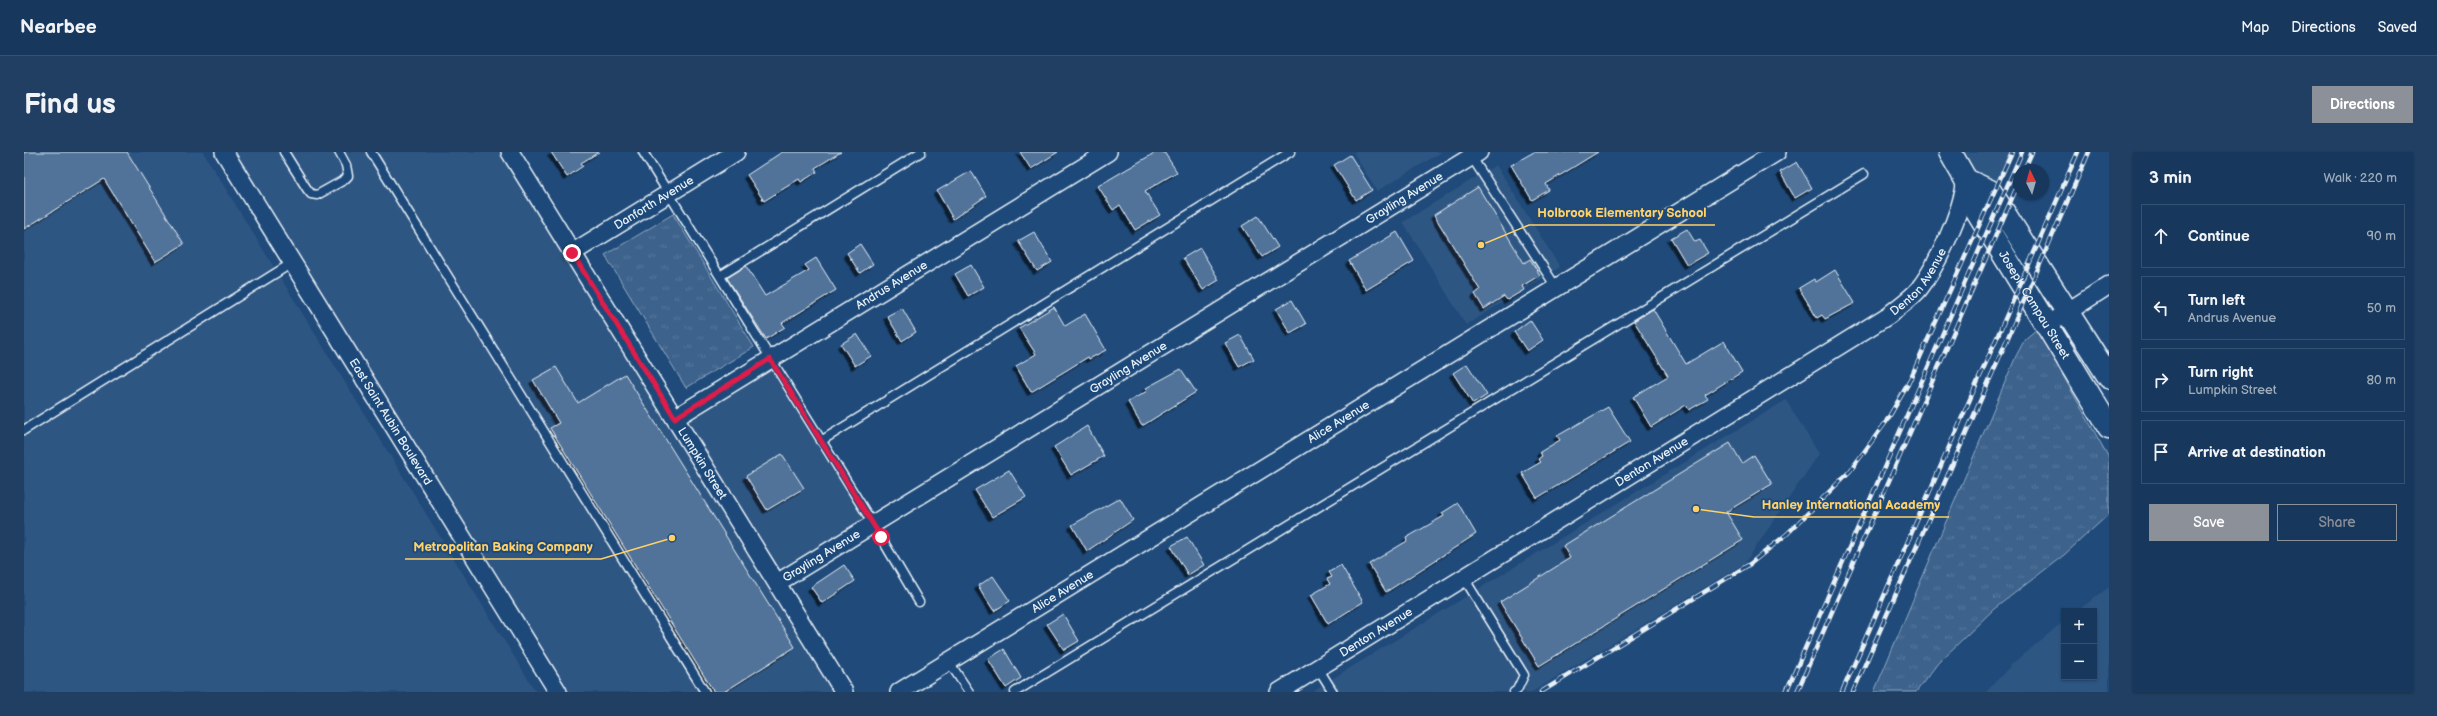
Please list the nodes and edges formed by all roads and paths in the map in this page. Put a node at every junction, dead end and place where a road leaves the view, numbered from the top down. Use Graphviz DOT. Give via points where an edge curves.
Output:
graph roads {
  1 [pos="224,152"];
  2 [pos="284,152"];
  3 [pos="339,152"];
  4 [pos="371,152"];
  5 [pos="510,152"];
  6 [pos="643,152"];
  7 [pos="736,152"];
  8 [pos="921,152"];
  9 [pos="1108,152"];
  10 [pos="1290,152"];
  11 [pos="1777,152"];
  12 [pos="1950,152"];
  13 [pos="1475,154"];
  14 [pos="1864,174"];
  15 [pos="1966,180"];
  16 [pos="669,193"];
  17 [pos="572,253"];
  18 [pos="292,262"];
  19 [pos="720,276"];
  20 [pos="2109,284"];
  21 [pos="1556,288"];
  22 [pos="2068,311"];
  23 [pos="2047,325"];
  24 [pos="770,359"];
  25 [pos="2109,377"];
  26 [pos="675,418"];
  27 [pos="2109,426"];
  28 [pos="24,430"];
  29 [pos="822,441"];
  30 [pos="873,524"];
  31 [pos="1464,578"];
  32 [pos="777,583"];
  33 [pos="919,602"];
  34 [pos="949,662"];
  35 [pos="1318,668"];
  36 [pos="558,692"];
  37 [pos="705,692"];
  38 [pos="844,692"];
  39 [pos="900,692"];
  40 [pos="969,692"];
  41 [pos="1015,692"];
  42 [pos="1279,692"];
  43 [pos="1333,692"];
  44 [pos="1514,692"];
  1 -- 18 [label="street, East Saint Aubin Boulevard"];
  2 -- 3 [label="lane" via="307,189 311,194 317,195 348,176"];
  4 -- 37 [label="lane"];
  5 -- 17 [label="street, Lumpkin Street"];
  6 -- 16 [label="lane"];
  7 -- 16 [label="street, Danforth Avenue"];
  8 -- 19 [label="lane"];
  9 -- 24 [label="street, Andrus Avenue"];
  10 -- 29 [label="lane"];
  11 -- 21 [label="street, Alice Avenue"];
  12 -- 15 [label="street, Joseph Campau Street"];
  13 -- 21 [label="lane"];
  13 -- 30 [label="street, Grayling Avenue"];
  14 -- 41 [label="lane"];
  15 -- 22 [label="street, Joseph Campau Street" via="1990,191"];
  15 -- 23 [label="street, Joseph Campau Street" via="1977,210"];
  15 -- 31 [label="street, Denton Avenue" via="1962,203 1934,267 1918,291 1889,315"];
  16 -- 17 [label="street, Danforth Avenue"];
  16 -- 19 [label="lane"];
  17 -- 26 [label="street, Lumpkin Street"];
  18 -- 28 [label="lane"];
  18 -- 36 [label="street, East Saint Aubin Boulevard"];
  19 -- 24 [label="lane"];
  20 -- 22 [label="street"];
  21 -- 34 [label="street, Alice Avenue"];
  22 -- 23 [label="street"];
  22 -- 25 [label="street, Joseph Campau Street"];
  23 -- 27 [label="street, Joseph Campau Street"];
  24 -- 26 [label="street, Andrus Avenue"];
  24 -- 29 [label="lane"];
  26 -- 32 [label="street, Lumpkin Street"];
  29 -- 30 [label="lane"];
  30 -- 32 [label="street, Grayling Avenue"];
  30 -- 33 [label="lane"];
  31 -- 35 [label="street, Denton Avenue"];
  31 -- 44 [label="lane" via="1524,675"];
  32 -- 38 [label="street, Lumpkin Street"];
  34 -- 39 [label="street, Alice Avenue"];
  34 -- 40 [label="lane"];
  35 -- 42 [label="street, Denton Avenue"];
  35 -- 43 [label="lane"];
}
